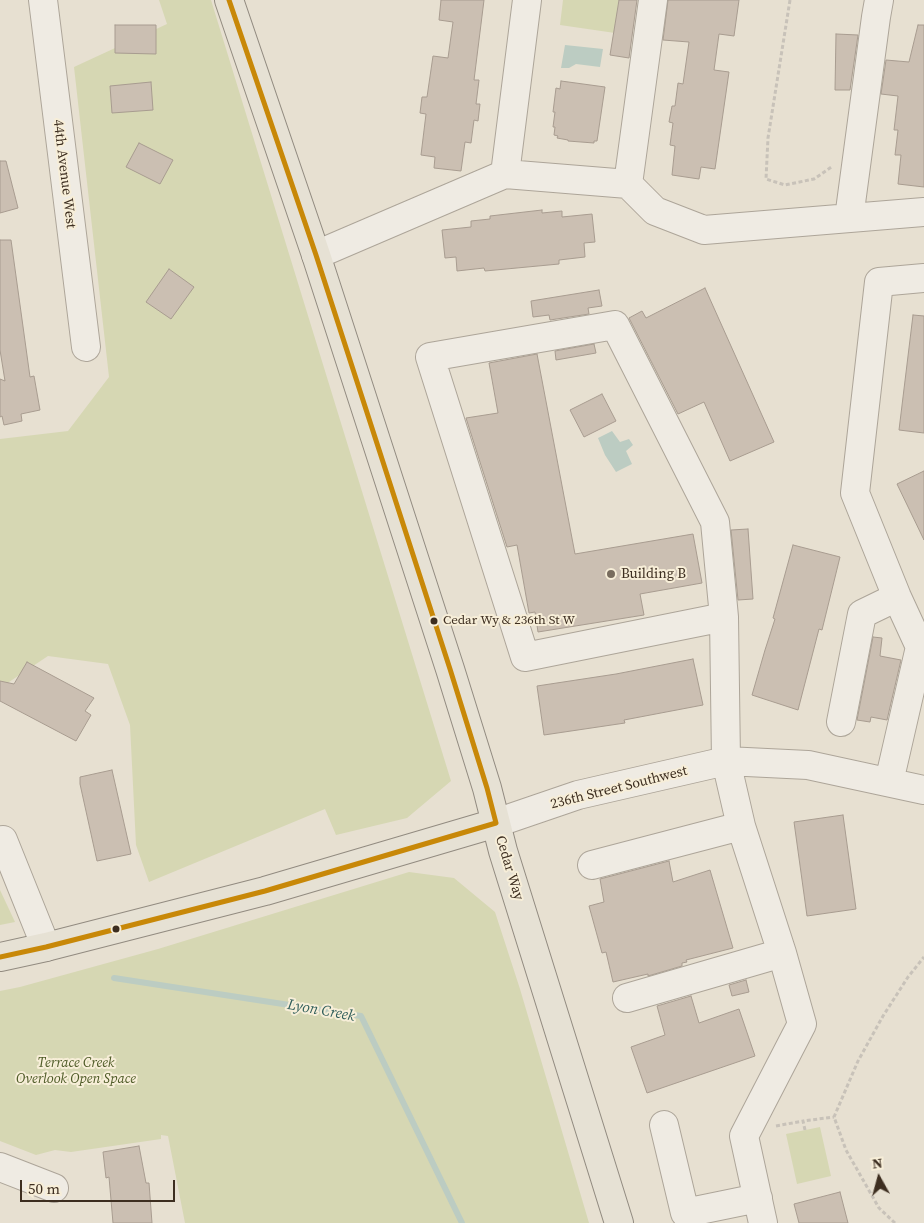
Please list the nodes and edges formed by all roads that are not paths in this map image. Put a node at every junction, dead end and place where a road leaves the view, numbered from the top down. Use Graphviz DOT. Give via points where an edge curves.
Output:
graph roads {
  1 [pos="43,0"];
  2 [pos="229,0"];
  3 [pos="527,0"];
  4 [pos="653,0"];
  5 [pos="879,0"];
  6 [pos="506,174"];
  7 [pos="628,184"];
  8 [pos="924,212"];
  9 [pos="849,218"];
  10 [pos="316,255"];
  11 [pos="924,278"];
  12 [pos="86,347"];
  13 [pos="897,597"];
  14 [pos="724,618"];
  15 [pos="841,722"];
  16 [pos="726,761"];
  17 [pos="889,782"];
  18 [pos="924,790"];
  19 [pos="496,823"];
  20 [pos="741,826"];
  21 [pos="4,840"];
  22 [pos="592,865"];
  23 [pos="46,947"];
  24 [pos="782,953"];
  25 [pos="0,957"];
  26 [pos="627,998"];
  27 [pos="664,1125"];
  28 [pos="0,1167"];
  29 [pos="54,1188"];
  30 [pos="761,1211"];
  31 [pos="686,1218"];
  32 [pos="620,1223"];
  1 -- 12 [label="street, 44th Avenue West"];
  2 -- 10 [label="main road, Cedar Way"];
  3 -- 6 [label="street"];
  4 -- 7 [label="street"];
  5 -- 9 [label="street"];
  6 -- 7 [label="street"];
  6 -- 10 [label="street"];
  7 -- 9 [label="street" via="655,211 704,230"];
  8 -- 9 [label="street"];
  10 -- 19 [label="main road, Cedar Way" via="450,669"];
  11 -- 13 [label="street" via="879,282 855,493"];
  13 -- 15 [label="street" via="862,614"];
  13 -- 17 [label="street" via="920,647"];
  14 -- 14 [label="street" via="525,657 430,357 615,325 715,522"];
  14 -- 16 [label="street"];
  16 -- 17 [label="street, 236th Street Southwest" via="808,765"];
  16 -- 19 [label="street, 236th Street Southwest" via="578,795"];
  16 -- 20 [label="street"];
  17 -- 18 [label="street, 236th Street Southwest"];
  19 -- 23 [label="main road, 236th Street Southwest" via="265,891"];
  19 -- 32 [label="main road, Cedar Way"];
  20 -- 22 [label="street"];
  20 -- 24 [label="street"];
  21 -- 23 [label="street"];
  23 -- 25 [label="main road, 236th Street Southwest"];
  24 -- 26 [label="street"];
  24 -- 30 [label="street" via="802,1024 744,1136"];
  27 -- 31 [label="street"];
  28 -- 29 [label="street"];
  30 -- 31 [label="street"];
}
